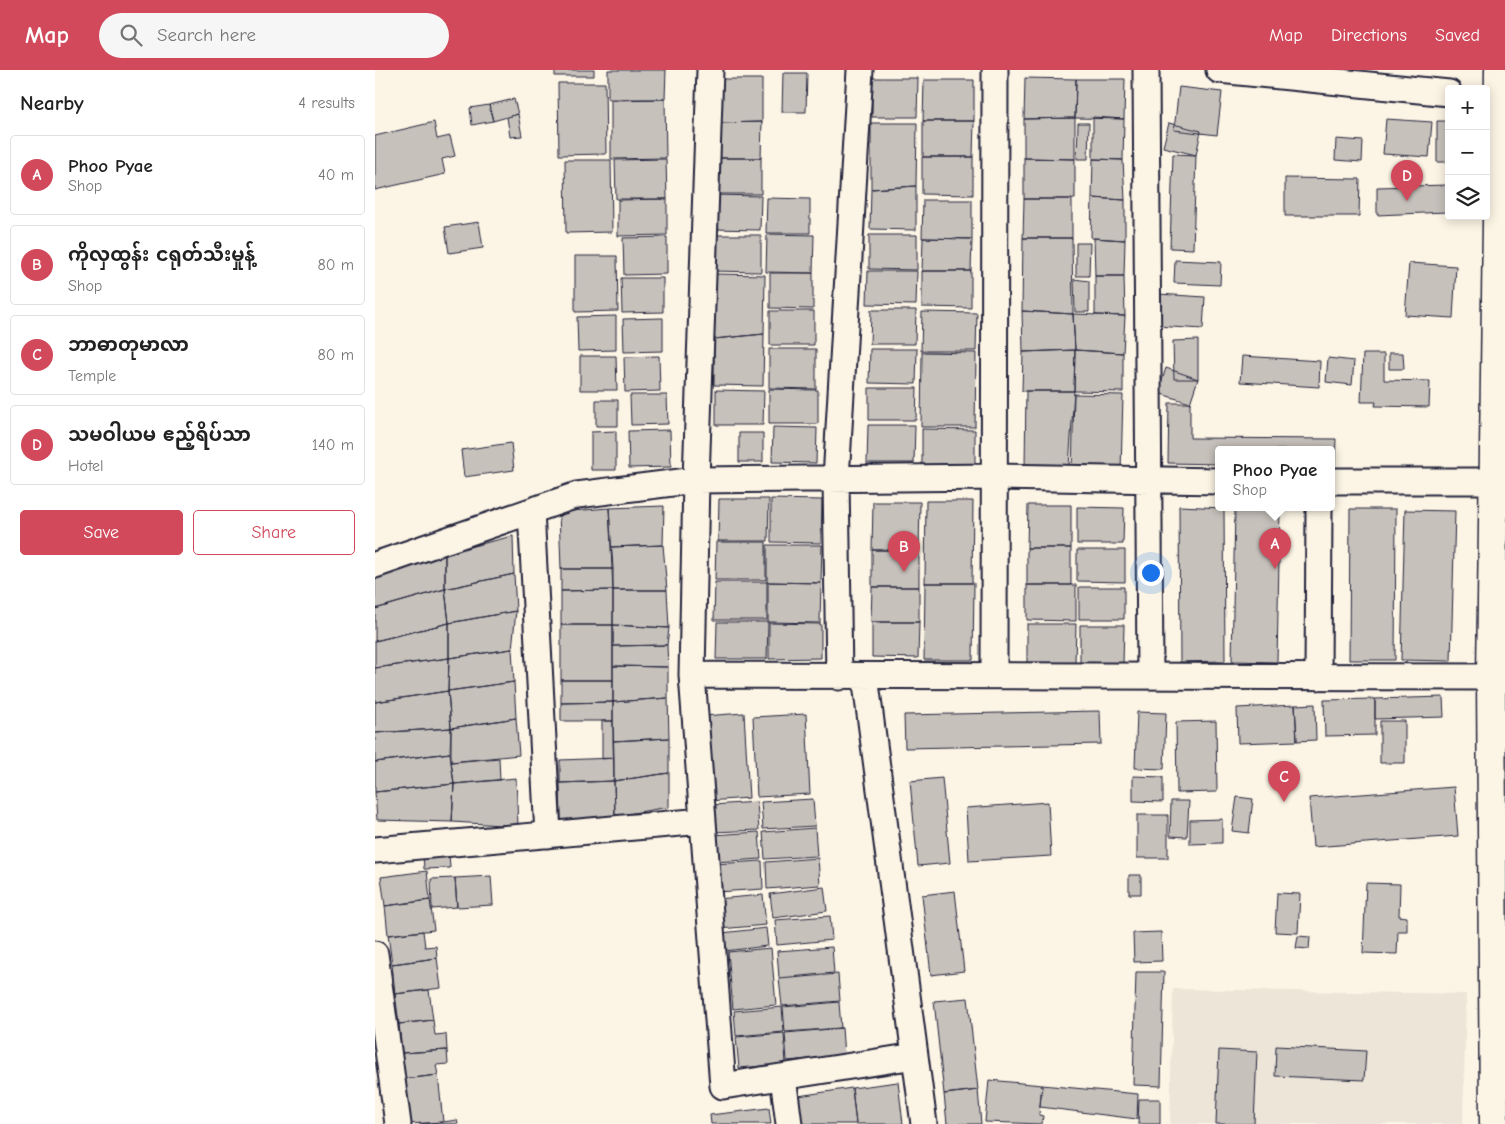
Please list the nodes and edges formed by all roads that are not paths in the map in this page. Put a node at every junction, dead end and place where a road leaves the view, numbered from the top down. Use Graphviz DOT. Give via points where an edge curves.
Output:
graph roads {
  1 [pos="710,70"];
  2 [pos="860,70"];
  3 [pos="995,70"];
  4 [pos="1146,70"];
  5 [pos="1219,70"];
  6 [pos="1499,70"];
  7 [pos="1332,76"];
  8 [pos="1445,92"];
  9 [pos="1492,97"];
  10 [pos="994,477"];
  11 [pos="836,478"];
  12 [pos="696,480"];
  13 [pos="1147,481"];
  14 [pos="1215,481"];
  15 [pos="1335,481"];
  16 [pos="1493,481"];
  17 [pos="531,510"];
  18 [pos="1319,511"];
  19 [pos="375,564"];
  20 [pos="692,675"];
  21 [pos="839,676"];
  22 [pos="865,676"];
  23 [pos="994,676"];
  24 [pos="1149,676"];
  25 [pos="1318,677"];
  26 [pos="1498,679"];
  27 [pos="703,820"];
  28 [pos="548,835"];
  29 [pos="375,850"];
  30 [pos="375,954"];
  31 [pos="915,1056"];
  32 [pos="783,1077"];
  33 [pos="398,1124"];
  34 [pos="789,1124"];
  35 [pos="924,1124"];
  36 [pos="1494,1124"];
  1 -- 12 [label="street"];
  2 -- 11 [label="street"];
  3 -- 10 [label="street"];
  4 -- 13 [label="street"];
  5 -- 7 [label="street"];
  6 -- 9 [label="main road"];
  7 -- 8 [label="street"];
  9 -- 16 [label="main road"];
  10 -- 11 [label="street"];
  10 -- 13 [label="street"];
  10 -- 23 [label="street"];
  11 -- 12 [label="street"];
  11 -- 21 [label="street"];
  12 -- 17 [label="street" via="577,496"];
  12 -- 20 [label="street"];
  13 -- 14 [label="street"];
  13 -- 24 [label="street"];
  15 -- 16 [label="street"];
  16 -- 26 [label="main road"];
  17 -- 19 [label="street"];
  17 -- 28 [label="street"];
  18 -- 25 [label="street"];
  20 -- 21 [label="street"];
  20 -- 27 [label="street"];
  21 -- 22 [label="street"];
  22 -- 23 [label="street"];
  22 -- 31 [label="street"];
  23 -- 24 [label="street"];
  24 -- 25 [label="street"];
  25 -- 26 [label="street"];
  26 -- 36 [label="main road"];
  27 -- 28 [label="street"];
  27 -- 32 [label="street" via="723,1086"];
  28 -- 29 [label="street"];
  30 -- 33 [label="street"];
  31 -- 32 [label="street"];
  31 -- 35 [label="street"];
  32 -- 34 [label="street"];
}
